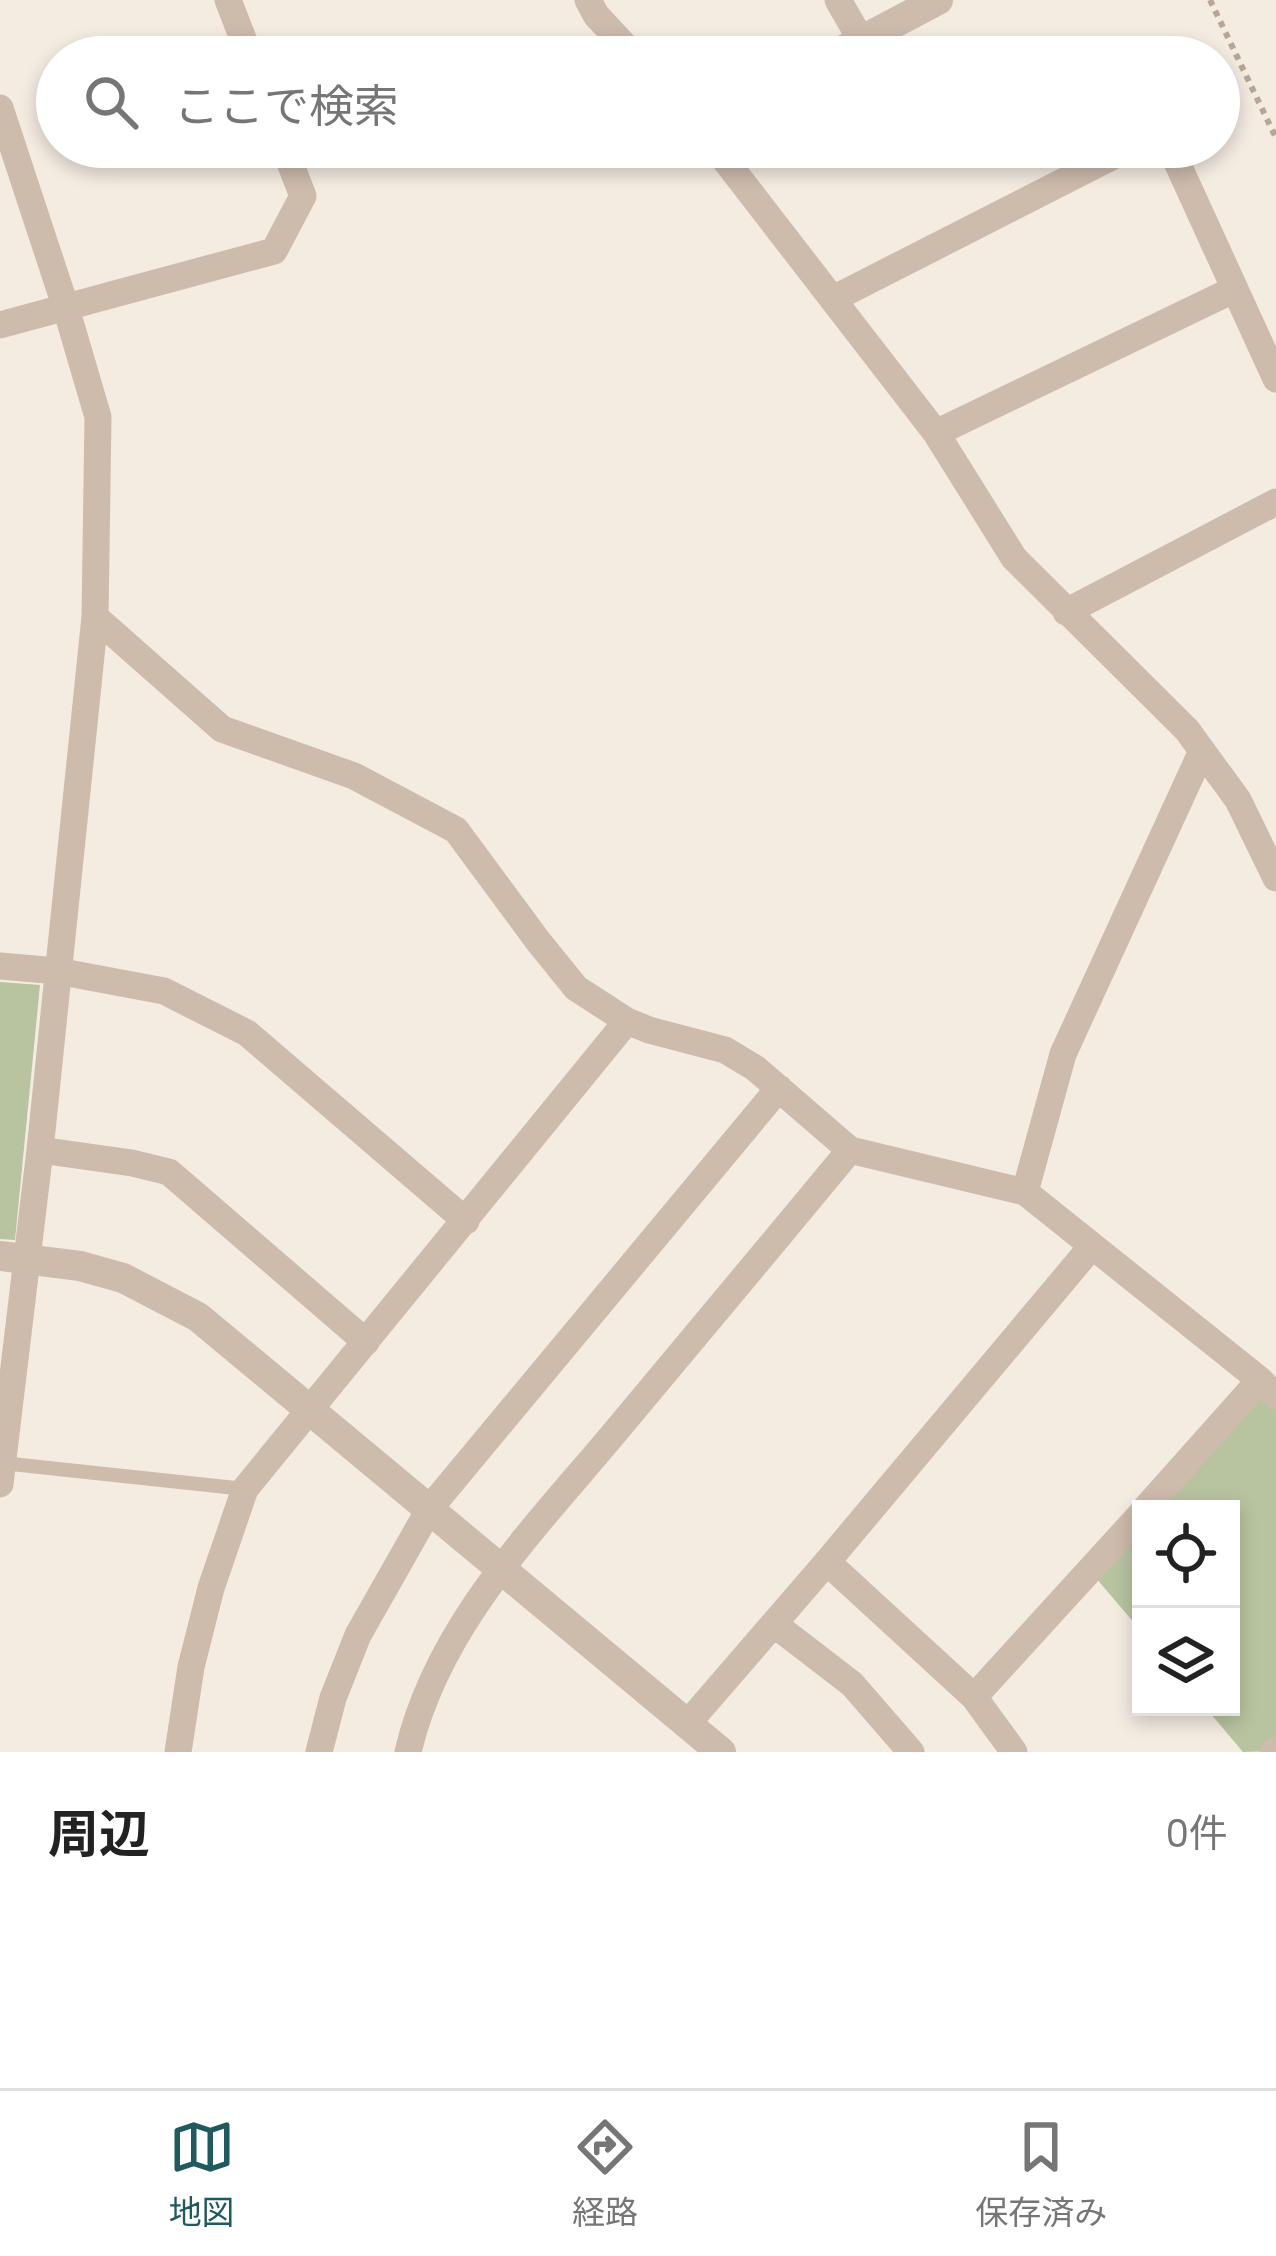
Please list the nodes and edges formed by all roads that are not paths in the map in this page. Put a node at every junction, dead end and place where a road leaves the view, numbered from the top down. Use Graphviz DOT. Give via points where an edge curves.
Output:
graph roads {
  1 [pos="228,0"];
  2 [pos="589,0"];
  3 [pos="838,0"];
  4 [pos="938,0"];
  5 [pos="242,36"];
  6 [pos="616,36"];
  7 [pos="859,36"];
  8 [pos="869,36"];
  9 [pos="0,108"];
  10 [pos="292,168"];
  11 [pos="731,168"];
  12 [pos="1090,168"];
  13 [pos="1180,168"];
  14 [pos="1235,289"];
  15 [pos="833,299"];
  16 [pos="66,308"];
  17 [pos="0,325"];
  18 [pos="1276,379"];
  19 [pos="936,433"];
  20 [pos="1276,502"];
  21 [pos="1066,612"];
  22 [pos="95,617"];
  23 [pos="1202,751"];
  24 [pos="1270,848"];
  25 [pos="1276,878"];
  26 [pos="0,966"];
  27 [pos="57,971"];
  28 [pos="627,1021"];
  29 [pos="779,1088"];
  30 [pos="40,1150"];
  31 [pos="850,1150"];
  32 [pos="1024,1192"];
  33 [pos="466,1221"];
  34 [pos="1091,1246"];
  35 [pos="13,1258"];
  36 [pos="366,1342"];
  37 [pos="8,1349"];
  38 [pos="1268,1388"];
  39 [pos="310,1409"];
  40 [pos="1,1473"];
  41 [pos="245,1490"];
  42 [pos="1155,1500"];
  43 [pos="430,1508"];
  44 [pos="1132,1524"];
  45 [pos="827,1562"];
  46 [pos="502,1568"];
  47 [pos="774,1624"];
  48 [pos="974,1697"];
  49 [pos="688,1723"];
  50 [pos="178,1752"];
  51 [pos="319,1752"];
  52 [pos="408,1752"];
  53 [pos="721,1752"];
  54 [pos="911,1752"];
  55 [pos="1014,1752"];
  1 -- 5 [label="street"];
  2 -- 6 [label="street"];
  3 -- 7 [label="street"];
  4 -- 8 [label="street"];
  9 -- 16 [label="street"];
  10 -- 16 [label="street" via="303,196 274,251"];
  11 -- 15 [label="street"];
  12 -- 15 [label="street"];
  13 -- 14 [label="street"];
  14 -- 18 [label="street"];
  14 -- 19 [label="street"];
  15 -- 19 [label="street"];
  16 -- 17 [label="street"];
  16 -- 22 [label="street" via="98,417"];
  19 -- 21 [label="street" via="1014,558"];
  20 -- 21 [label="street"];
  21 -- 23 [label="street"];
  22 -- 27 [label="street"];
  22 -- 28 [label="street" via="222,729 353,776 456,830 576,988"];
  23 -- 24 [label="street"];
  23 -- 32 [label="street" via="1063,1054"];
  24 -- 25 [label="street"];
  26 -- 27 [label="street"];
  27 -- 30 [label="street"];
  27 -- 33 [label="street" via="164,991 247,1033"];
  28 -- 29 [label="street" via="725,1050"];
  28 -- 33 [label="street"];
  29 -- 31 [label="street"];
  29 -- 43 [label="street"];
  30 -- 35 [label="street"];
  30 -- 36 [label="street" via="169,1172"];
  31 -- 32 [label="street"];
  31 -- 46 [label="street"];
  32 -- 34 [label="street"];
  33 -- 36 [label="street"];
  34 -- 38 [label="street"];
  34 -- 45 [label="street"];
  35 -- 37 [label="street"];
  35 -- 39 [label="street" via="80,1266 160,1295"];
  36 -- 39 [label="street"];
  37 -- 40 [label="street"];
  38 -- 42 [label="street"];
  39 -- 41 [label="street"];
  39 -- 43 [label="street"];
  40 -- 41 [label="lane"];
  41 -- 50 [label="street" via="211,1588"];
  43 -- 46 [label="street"];
  43 -- 51 [label="street" via="358,1635"];
  44 -- 48 [label="street"];
  45 -- 47 [label="street"];
  45 -- 48 [label="street"];
  46 -- 49 [label="street"];
  46 -- 52 [label="street" via="448,1647"];
  47 -- 49 [label="street"];
  47 -- 54 [label="street" via="852,1684"];
  48 -- 55 [label="street"];
  49 -- 53 [label="street"];
}
